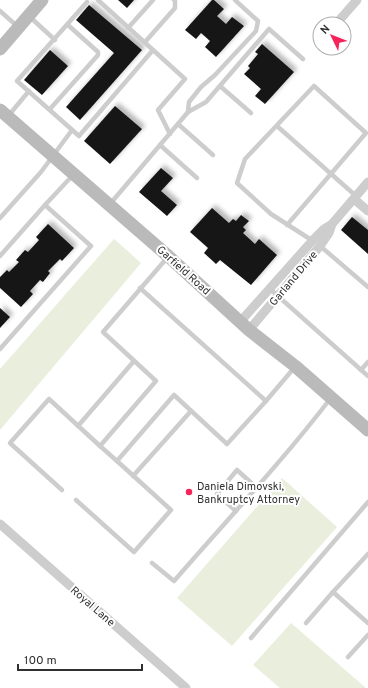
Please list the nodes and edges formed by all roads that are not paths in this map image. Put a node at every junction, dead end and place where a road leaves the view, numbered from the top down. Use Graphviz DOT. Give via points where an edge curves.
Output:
graph roads {
  1 [pos="42,0"];
  2 [pos="98,0"];
  3 [pos="153,0"];
  4 [pos="174,0"];
  5 [pos="235,0"];
  6 [pos="357,0"];
  7 [pos="88,1"];
  8 [pos="0,11"];
  9 [pos="28,16"];
  10 [pos="343,16"];
  11 [pos="68,25"];
  12 [pos="18,27"];
  13 [pos="128,28"];
  14 [pos="55,40"];
  15 [pos="144,42"];
  16 [pos="0,49"];
  17 [pos="153,50"];
  18 [pos="304,59"];
  19 [pos="220,86"];
  20 [pos="29,91"];
  21 [pos="50,109"];
  22 [pos="188,112"];
  23 [pos="4,113"];
  24 [pos="251,113"];
  25 [pos="178,124"];
  26 [pos="277,126"];
  27 [pos="72,130"];
  28 [pos="170,134"];
  29 [pos="160,145"];
  30 [pos="53,155"];
  31 [pos="213,155"];
  32 [pos="75,174"];
  33 [pos="331,174"];
  34 [pos="197,178"];
  35 [pos="368,182"];
  36 [pos="355,197"];
  37 [pos="110,204"];
  38 [pos="45,205"];
  39 [pos="368,211"];
  40 [pos="0,218"];
  41 [pos="287,225"];
  42 [pos="317,243"];
  43 [pos="0,256"];
  44 [pos="168,256"];
  45 [pos="368,287"];
  46 [pos="140,288"];
  47 [pos="270,289"];
  48 [pos="278,296"];
  49 [pos="245,326"];
  50 [pos="0,349"];
  51 [pos="134,361"];
  52 [pos="368,362"];
  53 [pos="295,366"];
  54 [pos="361,370"];
  55 [pos="368,376"];
  56 [pos="331,398"];
  57 [pos="266,401"];
  58 [pos="191,411"];
  59 [pos="78,426"];
  60 [pos="368,430"];
  61 [pos="100,446"];
  62 [pos="117,461"];
  63 [pos="133,476"];
  64 [pos="256,488"];
  65 [pos="62,490"];
  66 [pos="76,500"];
  67 [pos="368,502"];
  68 [pos="236,511"];
  69 [pos="0,524"];
  70 [pos="368,554"];
  71 [pos="152,563"];
  72 [pos="333,592"];
  73 [pos="306,622"];
  74 [pos="368,623"];
  75 [pos="368,635"];
  76 [pos="251,638"];
  77 [pos="348,657"];
  78 [pos="186,688"];
  1 -- 9 [label="main road"];
  2 -- 13 [label="lane"];
  3 -- 13 [label="lane"];
  4 -- 15 [label="lane" via="175,8"];
  5 -- 22 [label="lane" via="258,21 256,31 201,87 189,102"];
  6 -- 10 [label="street"];
  7 -- 11 [label="lane"];
  8 -- 12 [label="lane"];
  9 -- 12 [label="main road"];
  9 -- 14 [label="lane"];
  11 -- 14 [label="lane"];
  11 -- 21 [label="lane" via="98,52 98,55"];
  12 -- 16 [label="main road"];
  13 -- 15 [label="lane"];
  14 -- 20 [label="lane" via="17,81"];
  15 -- 17 [label="lane"];
  17 -- 27 [label="lane" via="79,136"];
  17 -- 28 [label="lane" via="185,78 158,110"];
  18 -- 19 [label="lane" via="269,29"];
  19 -- 22 [label="lane" via="206,102"];
  19 -- 24 [label="lane"];
  20 -- 21 [label="lane"];
  20 -- 23 [label="lane"];
  21 -- 27 [label="lane"];
  22 -- 25 [label="lane"];
  23 -- 30 [label="main road, Garfield Road"];
  25 -- 28 [label="lane"];
  25 -- 31 [label="lane"];
  26 -- 33 [label="lane"];
  26 -- 33 [label="lane" via="314,86 366,133"];
  26 -- 41 [label="lane" via="245,159 237,183"];
  27 -- 30 [label="lane"];
  28 -- 29 [label="lane"];
  29 -- 34 [label="lane"];
  29 -- 37 [label="lane"];
  30 -- 32 [label="main road, Garfield Road"];
  30 -- 40 [label="lane"];
  32 -- 37 [label="main road, Garfield Road"];
  32 -- 38 [label="lane"];
  33 -- 36 [label="lane"];
  33 -- 41 [label="lane"];
  35 -- 36 [label="street, Garland Drive"];
  36 -- 39 [label="street"];
  36 -- 42 [label="street, Garland Drive" via="332,224 324,229"];
  37 -- 44 [label="main road, Garfield Road"];
  38 -- 43 [label="lane"];
  38 -- 50 [label="lane" via="91,246"];
  41 -- 42 [label="lane"];
  42 -- 45 [label="lane"];
  42 -- 47 [label="street, Garland Drive"];
  42 -- 48 [label="street, Garland Drive"];
  44 -- 46 [label="lane"];
  44 -- 49 [label="main road, Garfield Road"];
  46 -- 51 [label="lane" via="103,332"];
  46 -- 57 [label="lane"];
  47 -- 48 [label="lane"];
  47 -- 49 [label="street, Garland Drive"];
  48 -- 49 [label="street, Garland Drive"];
  48 -- 54 [label="lane"];
  49 -- 53 [label="main road, Garfield Road"];
  51 -- 59 [label="lane"];
  51 -- 61 [label="lane" via="156,381"];
  52 -- 54 [label="lane"];
  53 -- 56 [label="main road, Garfield Road"];
  53 -- 57 [label="lane"];
  54 -- 55 [label="lane"];
  56 -- 60 [label="main road, Garfield Road"];
  56 -- 64 [label="lane"];
  57 -- 58 [label="lane" via="227,444"];
  58 -- 62 [label="lane" via="174,395"];
  58 -- 63 [label="lane"];
  59 -- 61 [label="lane"];
  59 -- 65 [label="lane" via="49,399 10,443"];
  61 -- 62 [label="lane"];
  62 -- 63 [label="lane"];
  63 -- 66 [label="lane" via="171,510 134,552"];
  64 -- 68 [label="lane"];
  64 -- 68 [label="lane" via="237,470 217,494"];
  67 -- 76 [label="lane"];
  68 -- 71 [label="lane" via="174,582"];
  69 -- 78 [label="street, Royal Lane"];
  70 -- 72 [label="lane"];
  72 -- 73 [label="lane"];
  72 -- 74 [label="lane"];
  75 -- 77 [label="lane"];
}
